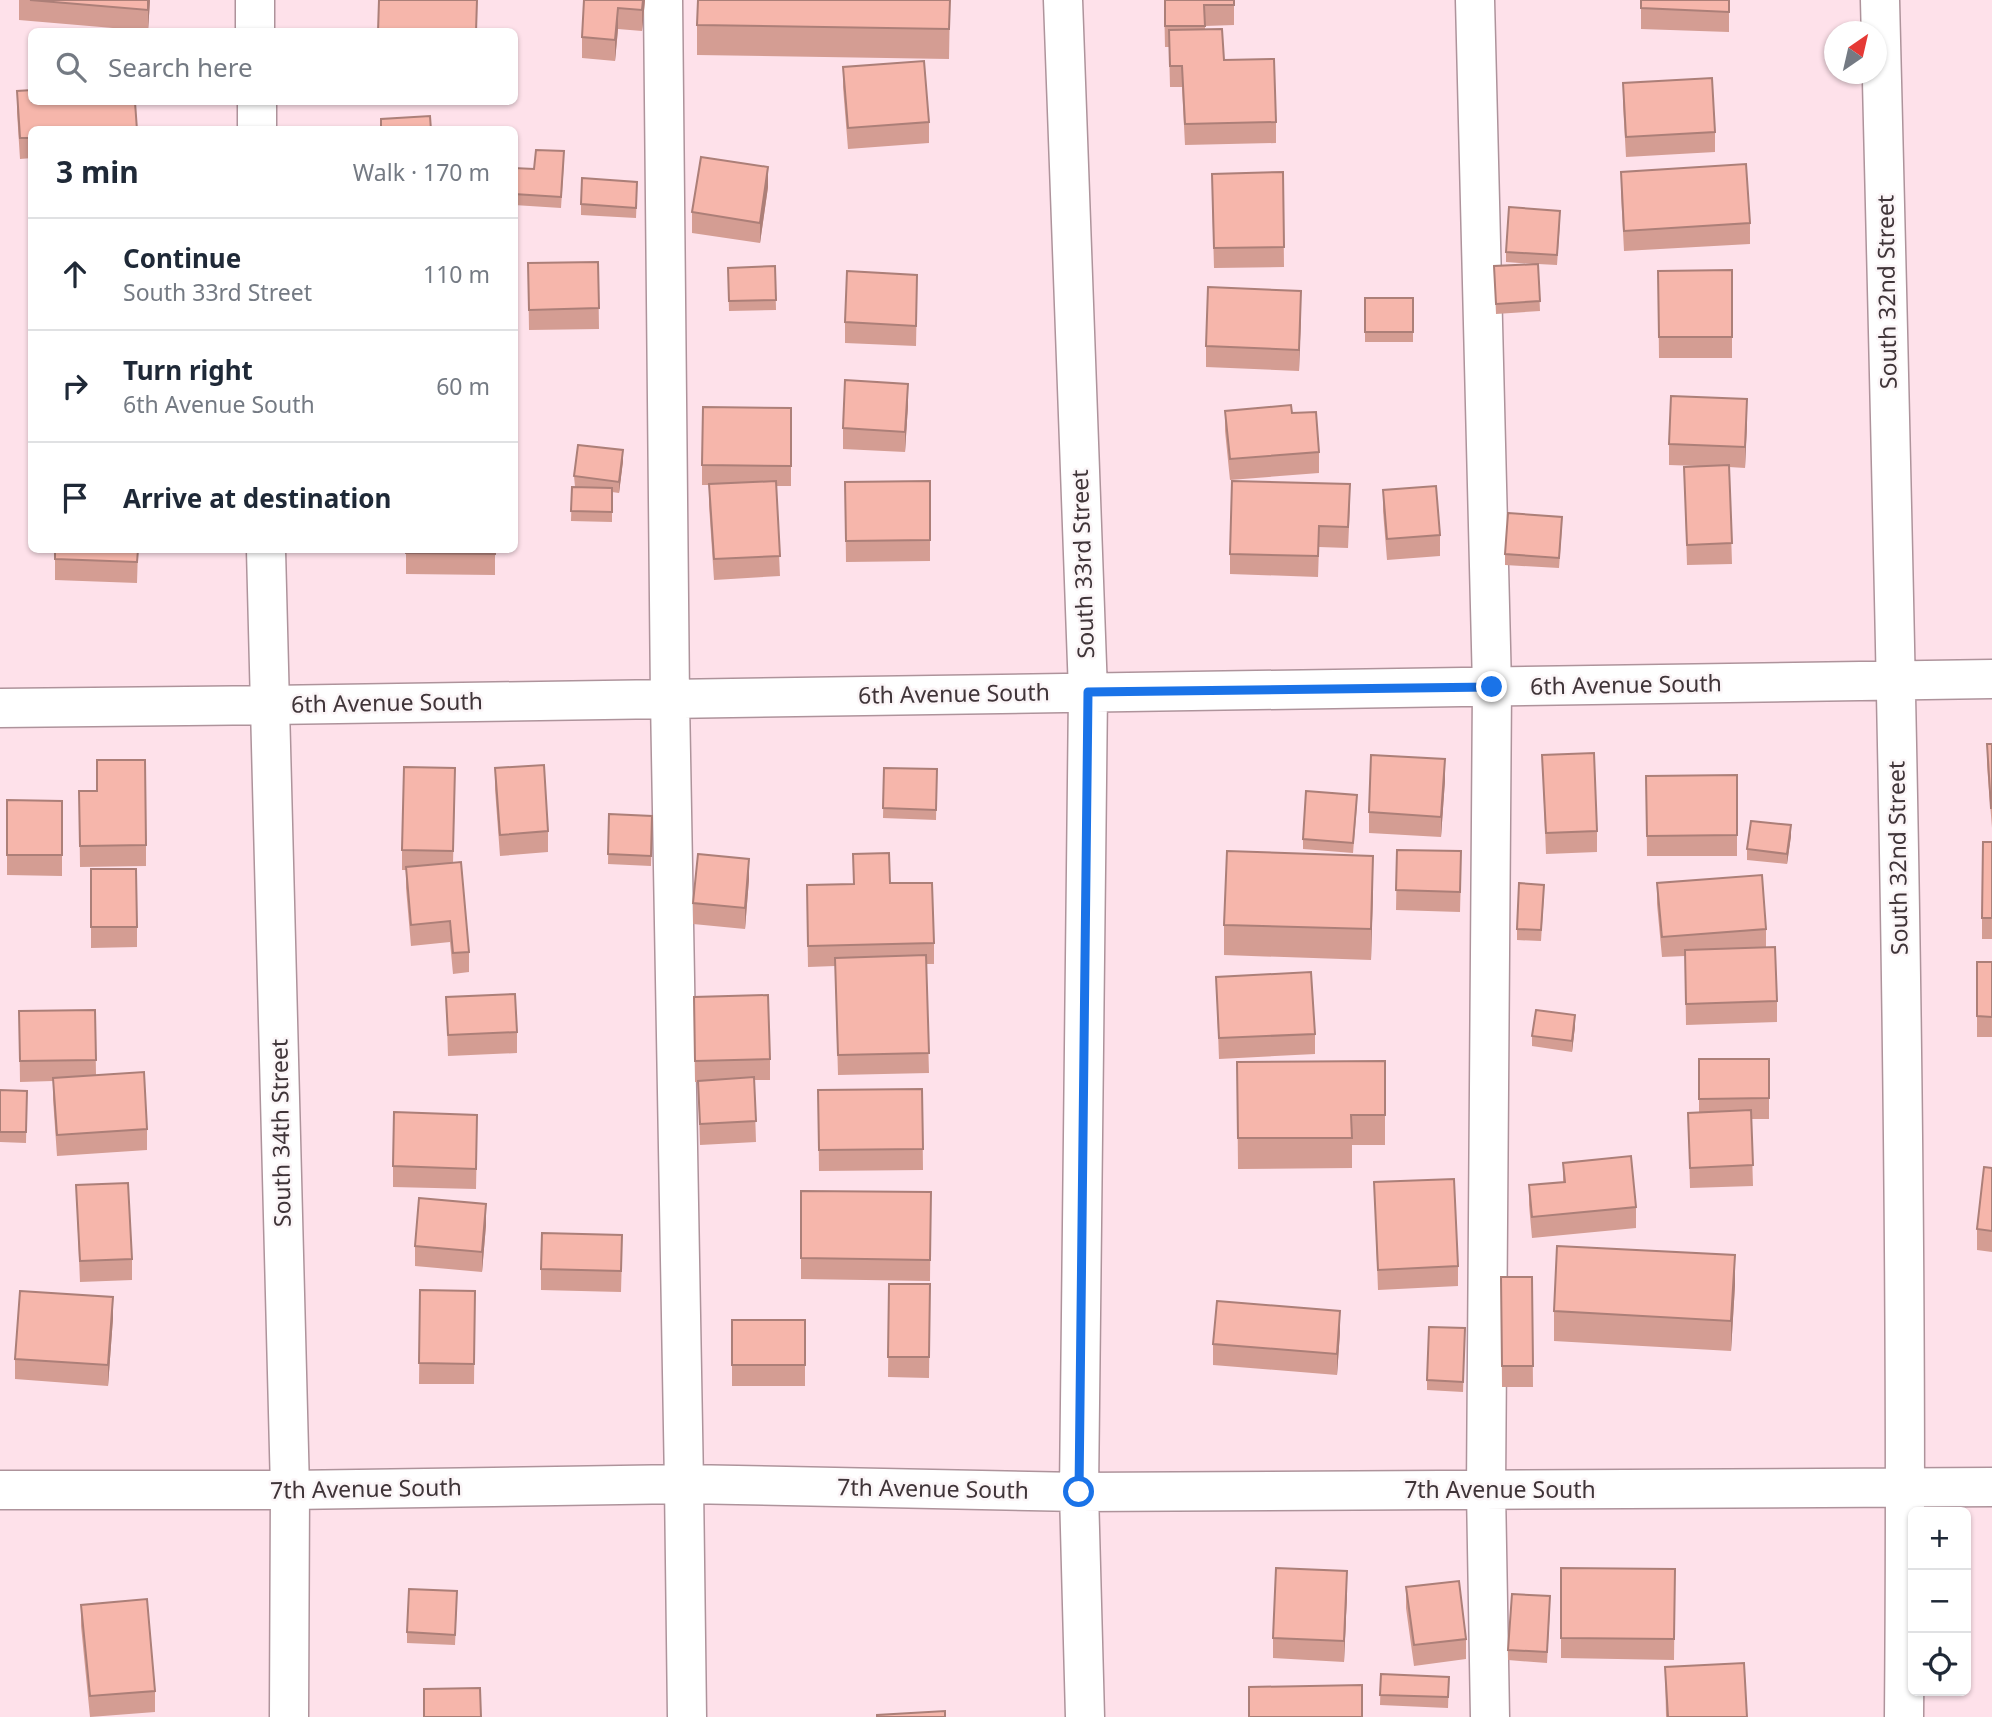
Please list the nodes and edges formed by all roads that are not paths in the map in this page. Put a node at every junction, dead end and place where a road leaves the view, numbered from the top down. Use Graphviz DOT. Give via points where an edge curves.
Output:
graph roads {
  1 [pos="255,0"];
  2 [pos="663,0"];
  3 [pos="1063,0"];
  4 [pos="1475,0"];
  5 [pos="1880,0"];
  6 [pos="255,28"];
  7 [pos="257,105"];
  8 [pos="257,126"];
  9 [pos="266,553"];
  10 [pos="1992,679"];
  11 [pos="1896,680"];
  12 [pos="1492,687"];
  13 [pos="1088,692"];
  14 [pos="670,699"];
  15 [pos="270,705"];
  16 [pos="0,708"];
  17 [pos="684,1484"];
  18 [pos="1992,1487"];
  19 [pos="1906,1489"];
  20 [pos="0,1490"];
  21 [pos="290,1490"];
  22 [pos="1486,1490"];
  23 [pos="1079,1492"];
  24 [pos="289,1717"];
  25 [pos="687,1717"];
  26 [pos="1085,1717"];
  27 [pos="1490,1717"];
  28 [pos="1903,1717"];
  1 -- 6 [label="street"];
  2 -- 14 [label="street"];
  3 -- 13 [label="street, South 33rd Street"];
  4 -- 12 [label="street"];
  5 -- 11 [label="street, South 32nd Street"];
  7 -- 8 [label="street"];
  9 -- 15 [label="street, South 34th Street"];
  10 -- 11 [label="street, 6th Avenue South"];
  11 -- 12 [label="street, 6th Avenue South"];
  11 -- 19 [label="street, South 32nd Street"];
  12 -- 13 [label="street, 6th Avenue South"];
  12 -- 22 [label="street"];
  13 -- 14 [label="street, 6th Avenue South"];
  13 -- 23 [label="street, South 33rd Street"];
  14 -- 15 [label="street, 6th Avenue South"];
  14 -- 17 [label="street"];
  15 -- 16 [label="street, 6th Avenue South"];
  15 -- 21 [label="street, South 34th Street"];
  17 -- 21 [label="street, 7th Avenue South"];
  17 -- 23 [label="street, 7th Avenue South"];
  17 -- 25 [label="street"];
  18 -- 19 [label="street, 7th Avenue South"];
  19 -- 22 [label="street, 7th Avenue South"];
  19 -- 28 [label="street, South 32nd Street"];
  20 -- 21 [label="street, 7th Avenue South"];
  21 -- 24 [label="street, South 34th Street"];
  22 -- 23 [label="street, 7th Avenue South"];
  22 -- 27 [label="street"];
  23 -- 26 [label="street, South 33rd Street"];
}
